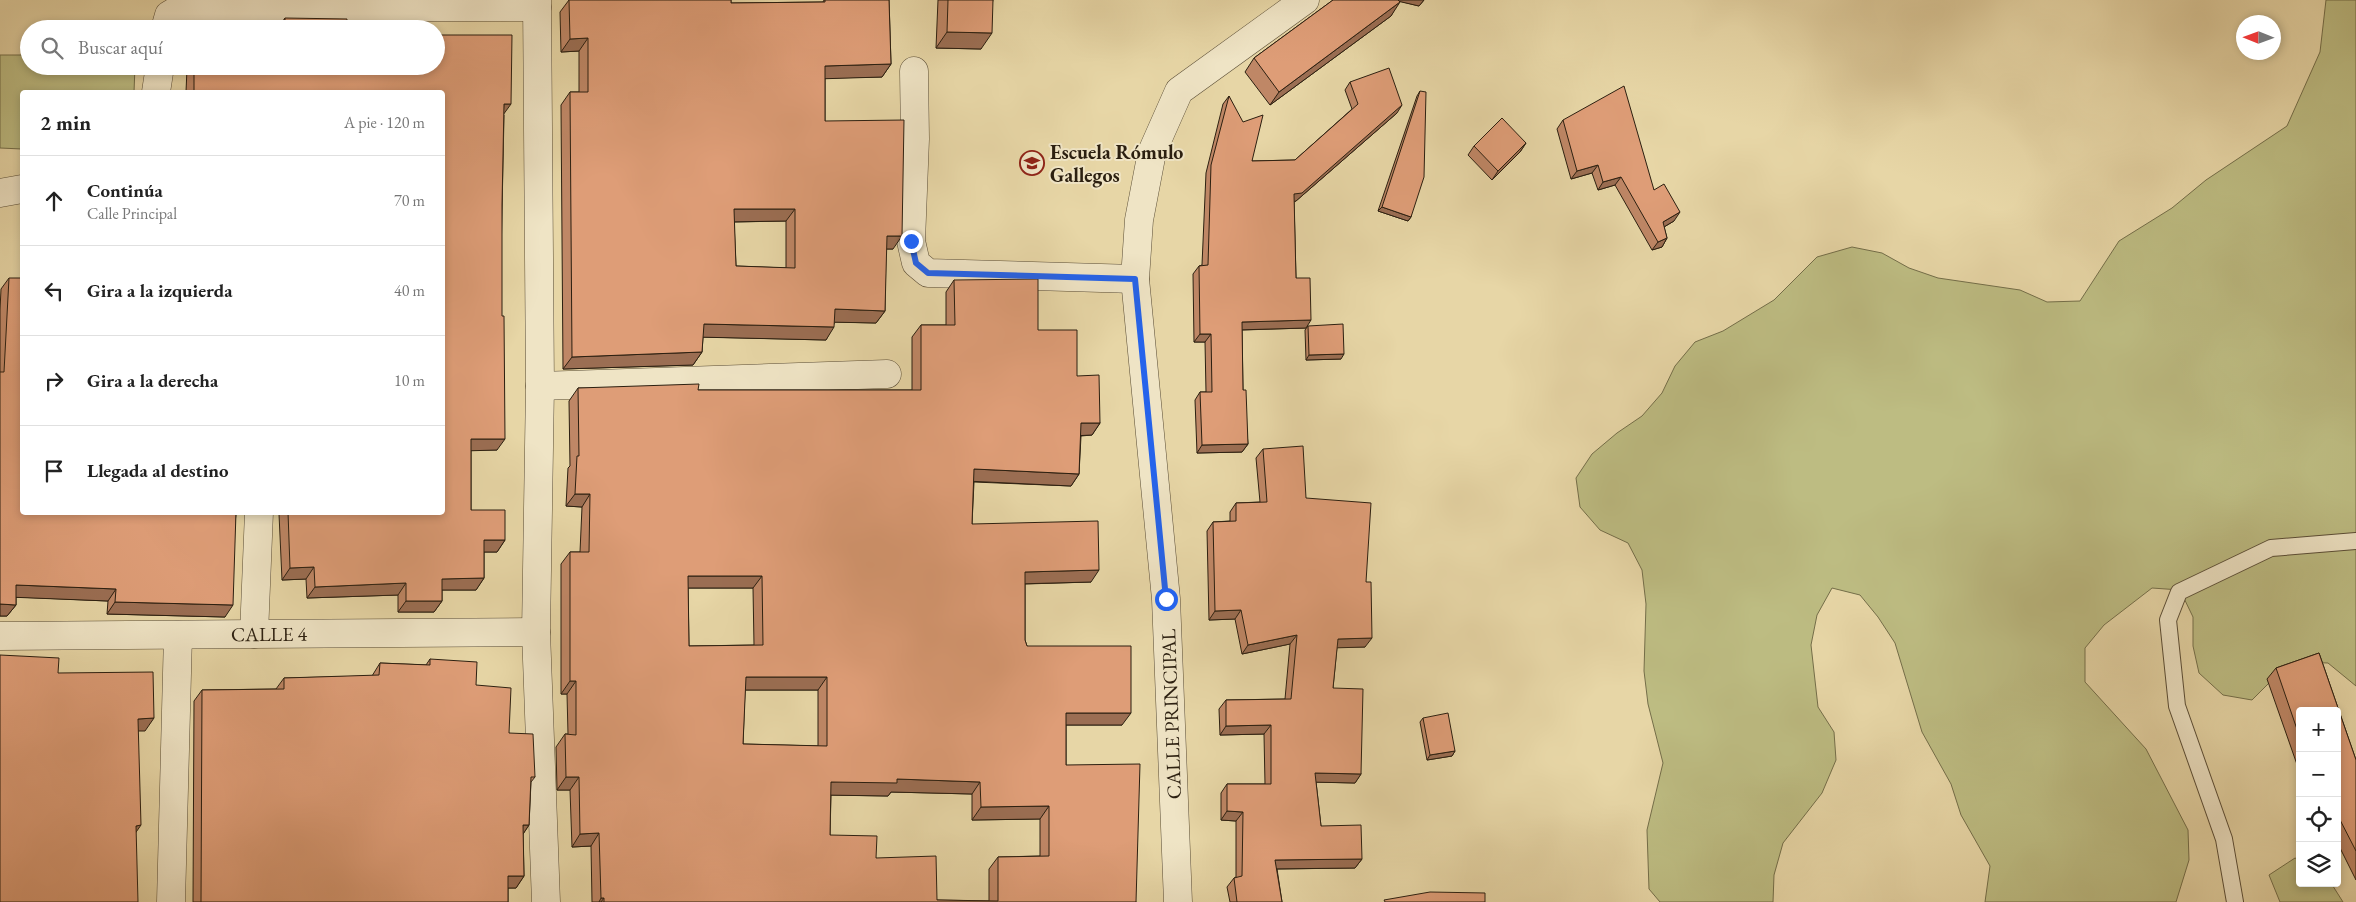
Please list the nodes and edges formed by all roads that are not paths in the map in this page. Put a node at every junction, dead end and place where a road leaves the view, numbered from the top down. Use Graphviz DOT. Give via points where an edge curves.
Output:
graph roads {
  1 [pos="1305,0"];
  2 [pos="537,4"];
  3 [pos="167,20"];
  4 [pos="914,71"];
  5 [pos="159,75"];
  6 [pos="156,90"];
  7 [pos="20,189"];
  8 [pos="0,193"];
  9 [pos="1135,279"];
  10 [pos="887,374"];
  11 [pos="540,386"];
  12 [pos="259,515"];
  13 [pos="2356,541"];
  14 [pos="536,632"];
  15 [pos="254,634"];
  16 [pos="178,635"];
  17 [pos="0,636"];
  18 [pos="171,902"];
  19 [pos="546,902"];
  20 [pos="1178,902"];
  21 [pos="2235,902"];
  1 -- 9 [label="street, CALLE PRINCIPAL" via="1179,91 1152,152 1139,220"];
  2 -- 3 [label="street" via="181,8 168,15"];
  2 -- 11 [label="street"];
  4 -- 9 [label="street" via="911,241 916,263 928,273"];
  5 -- 6 [label="street"];
  7 -- 8 [label="street"];
  9 -- 20 [label="street, CALLE PRINCIPAL" via="1166,599"];
  10 -- 11 [label="street"];
  11 -- 14 [label="street"];
  12 -- 15 [label="street"];
  13 -- 21 [label="lane" via="2271,548 2180,592 2168,620 2178,706 2224,839"];
  14 -- 15 [label="street, CALLE 4"];
  14 -- 19 [label="street"];
  15 -- 16 [label="street, CALLE 4"];
  16 -- 17 [label="street, CALLE 4"];
  16 -- 18 [label="street"];
}
